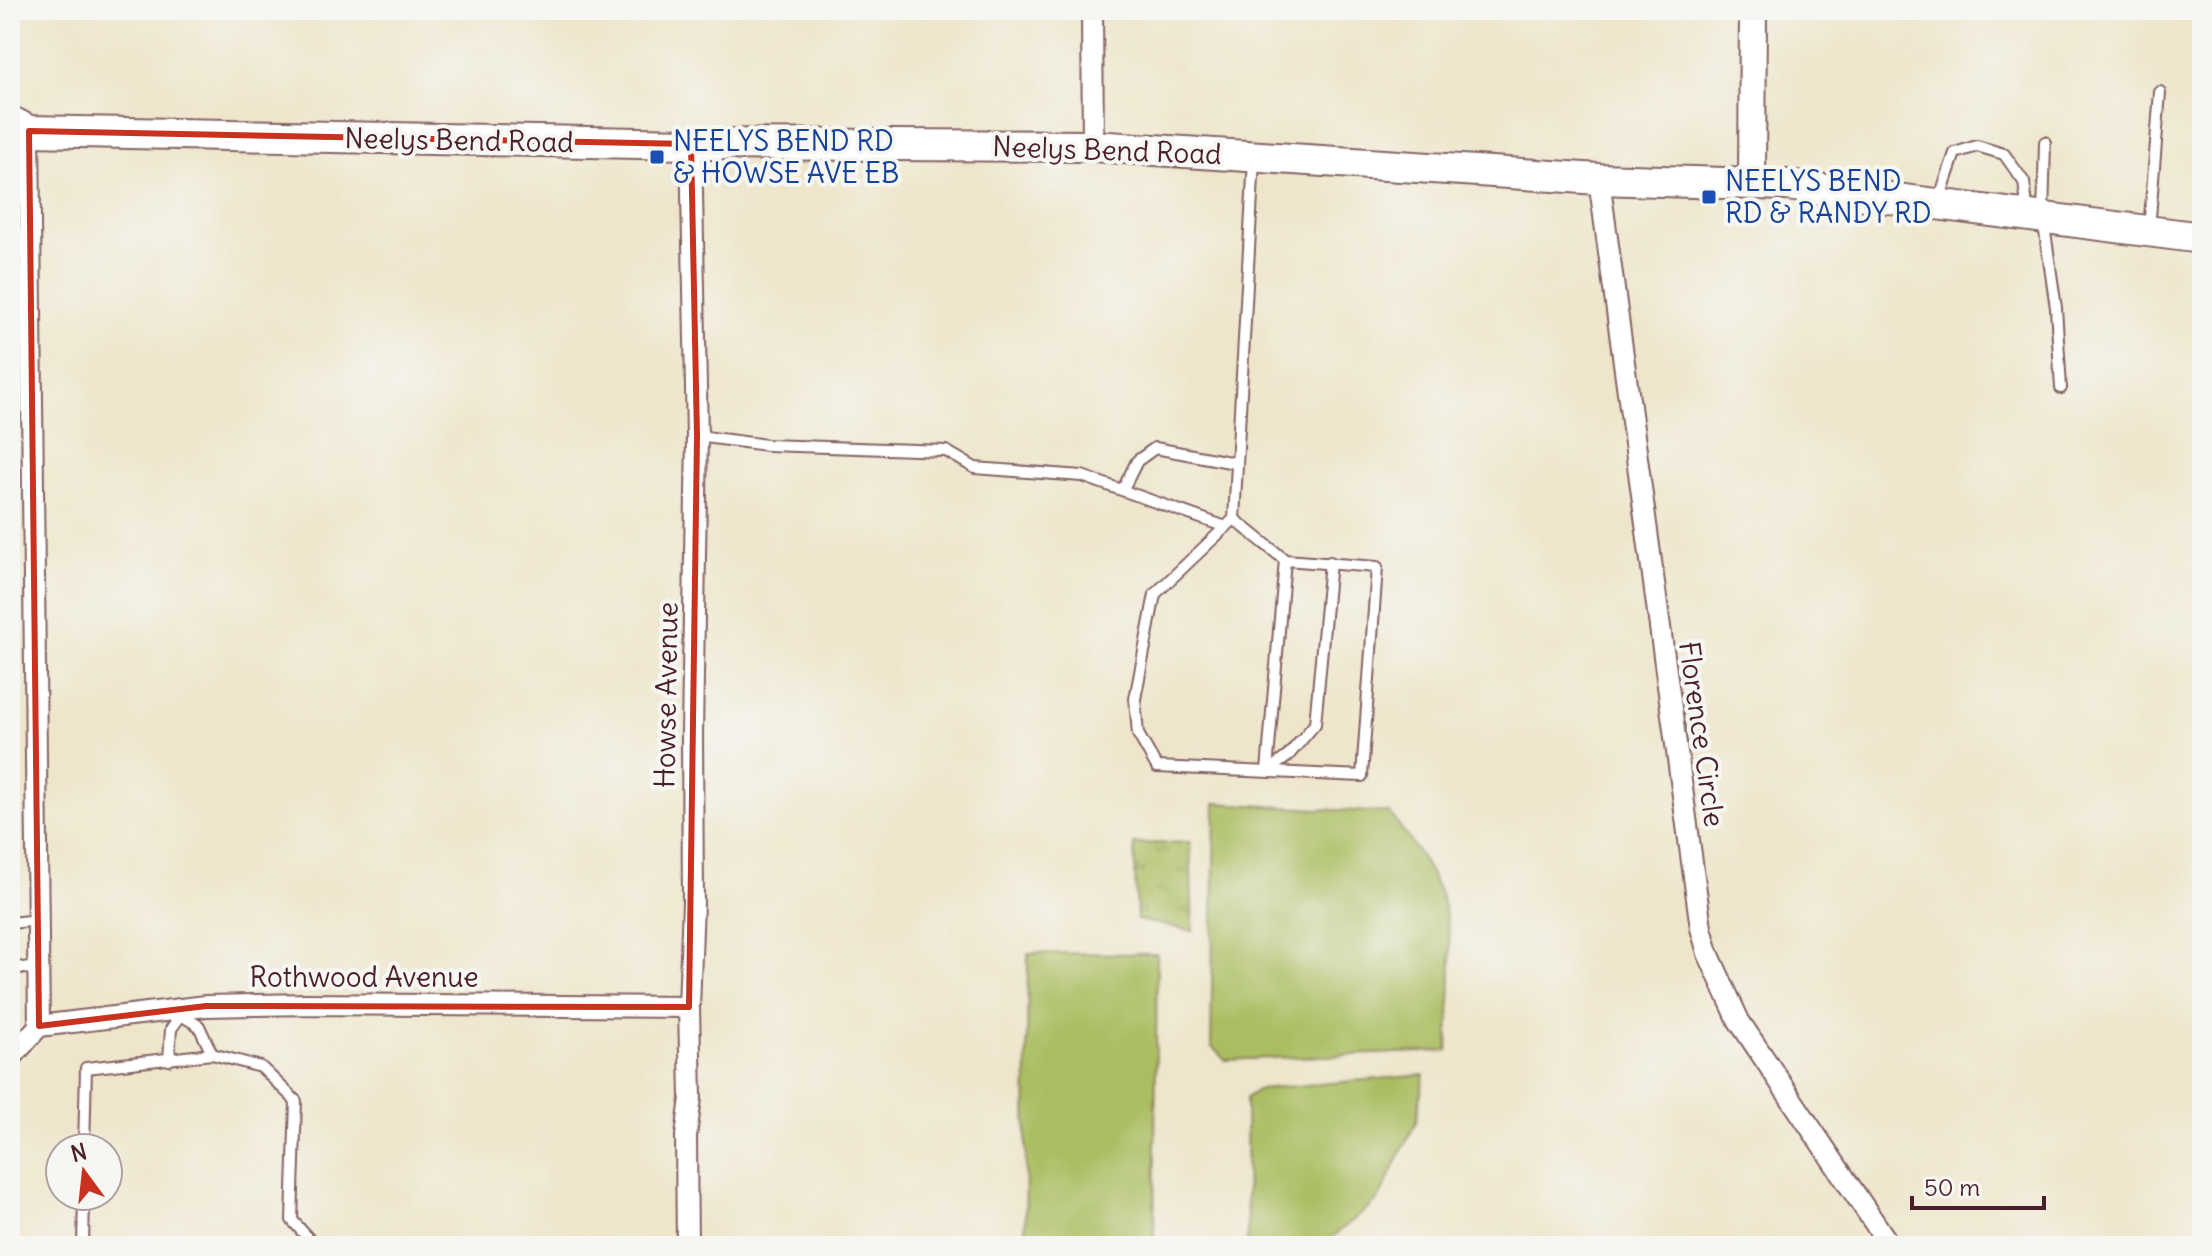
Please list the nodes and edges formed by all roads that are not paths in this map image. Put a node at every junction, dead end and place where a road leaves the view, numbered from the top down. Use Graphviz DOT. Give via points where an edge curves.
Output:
graph roads {
  1 [pos="1092,10"];
  2 [pos="1753,10"];
  3 [pos="2160,92"];
  4 [pos="20,126"];
  5 [pos="2045,142"];
  6 [pos="691,144"];
  7 [pos="1093,146"];
  8 [pos="1254,156"];
  9 [pos="1599,179"];
  10 [pos="1752,182"];
  11 [pos="1938,204"];
  12 [pos="2036,217"];
  13 [pos="2149,232"];
  14 [pos="2202,238"];
  15 [pos="2061,388"];
  16 [pos="697,436"];
  17 [pos="1235,463"];
  18 [pos="1123,489"];
  19 [pos="1230,523"];
  20 [pos="1285,560"];
  21 [pos="1330,562"];
  22 [pos="1267,771"];
  23 [pos="39,920"];
  24 [pos="10,923"];
  25 [pos="10,966"];
  26 [pos="39,970"];
  27 [pos="689,1007"];
  28 [pos="180,1011"];
  29 [pos="39,1026"];
  30 [pos="16,1052"];
  31 [pos="212,1054"];
  32 [pos="169,1060"];
  33 [pos="84,1132"];
  34 [pos="84,1212"];
  35 [pos="83,1246"];
  36 [pos="315,1246"];
  37 [pos="687,1246"];
  38 [pos="1890,1246"];
  1 -- 7 [label="street"];
  2 -- 10 [label="street"];
  3 -- 13 [label="lane"];
  4 -- 6 [label="main road, Neelys Bend Road"];
  4 -- 23 [label="street"];
  5 -- 12 [label="lane"];
  6 -- 7 [label="main road, Neelys Bend Road"];
  6 -- 16 [label="street, Howse Avenue"];
  7 -- 8 [label="main road, Neelys Bend Road"];
  8 -- 9 [label="main road, Neelys Bend Road"];
  8 -- 17 [label="lane"];
  9 -- 10 [label="main road, Neelys Bend Road"];
  9 -- 38 [label="street, Florence Circle" via="1696,901 1708,953 1739,1021"];
  10 -- 11 [label="main road, Neelys Bend Road"];
  11 -- 12 [label="main road, Neelys Bend Road"];
  11 -- 12 [label="lane" via="1955,153 1977,146 2004,154 2024,182"];
  12 -- 13 [label="main road, Neelys Bend Road"];
  12 -- 15 [label="lane" via="2056,308"];
  13 -- 14 [label="main road, Neelys Bend Road"];
  16 -- 18 [label="lane" via="767,445 946,451 975,468 1082,476"];
  16 -- 27 [label="street, Howse Avenue"];
  17 -- 18 [label="lane" via="1155,448 1137,461"];
  17 -- 19 [label="lane"];
  18 -- 19 [label="lane"];
  19 -- 20 [label="lane"];
  19 -- 22 [label="lane" via="1155,594 1135,699 1138,734 1157,767"];
  20 -- 21 [label="lane"];
  20 -- 22 [label="lane"];
  21 -- 22 [label="lane" via="1315,724"];
  21 -- 22 [label="lane" via="1377,567 1362,776"];
  23 -- 24 [label="lane"];
  23 -- 26 [label="street"];
  25 -- 26 [label="lane"];
  26 -- 29 [label="street"];
  27 -- 28 [label="street, Rothwood Avenue" via="307,1004"];
  27 -- 37 [label="street, Howse Avenue"];
  28 -- 29 [label="street, Rothwood Avenue"];
  28 -- 31 [label="lane" via="199,1026"];
  28 -- 32 [label="lane" via="171,1029"];
  29 -- 30 [label="street"];
  31 -- 32 [label="lane"];
  31 -- 36 [label="lane" via="261,1067 296,1101 292,1220"];
  32 -- 33 [label="lane" via="86,1068"];
  34 -- 35 [label="lane"];
}
